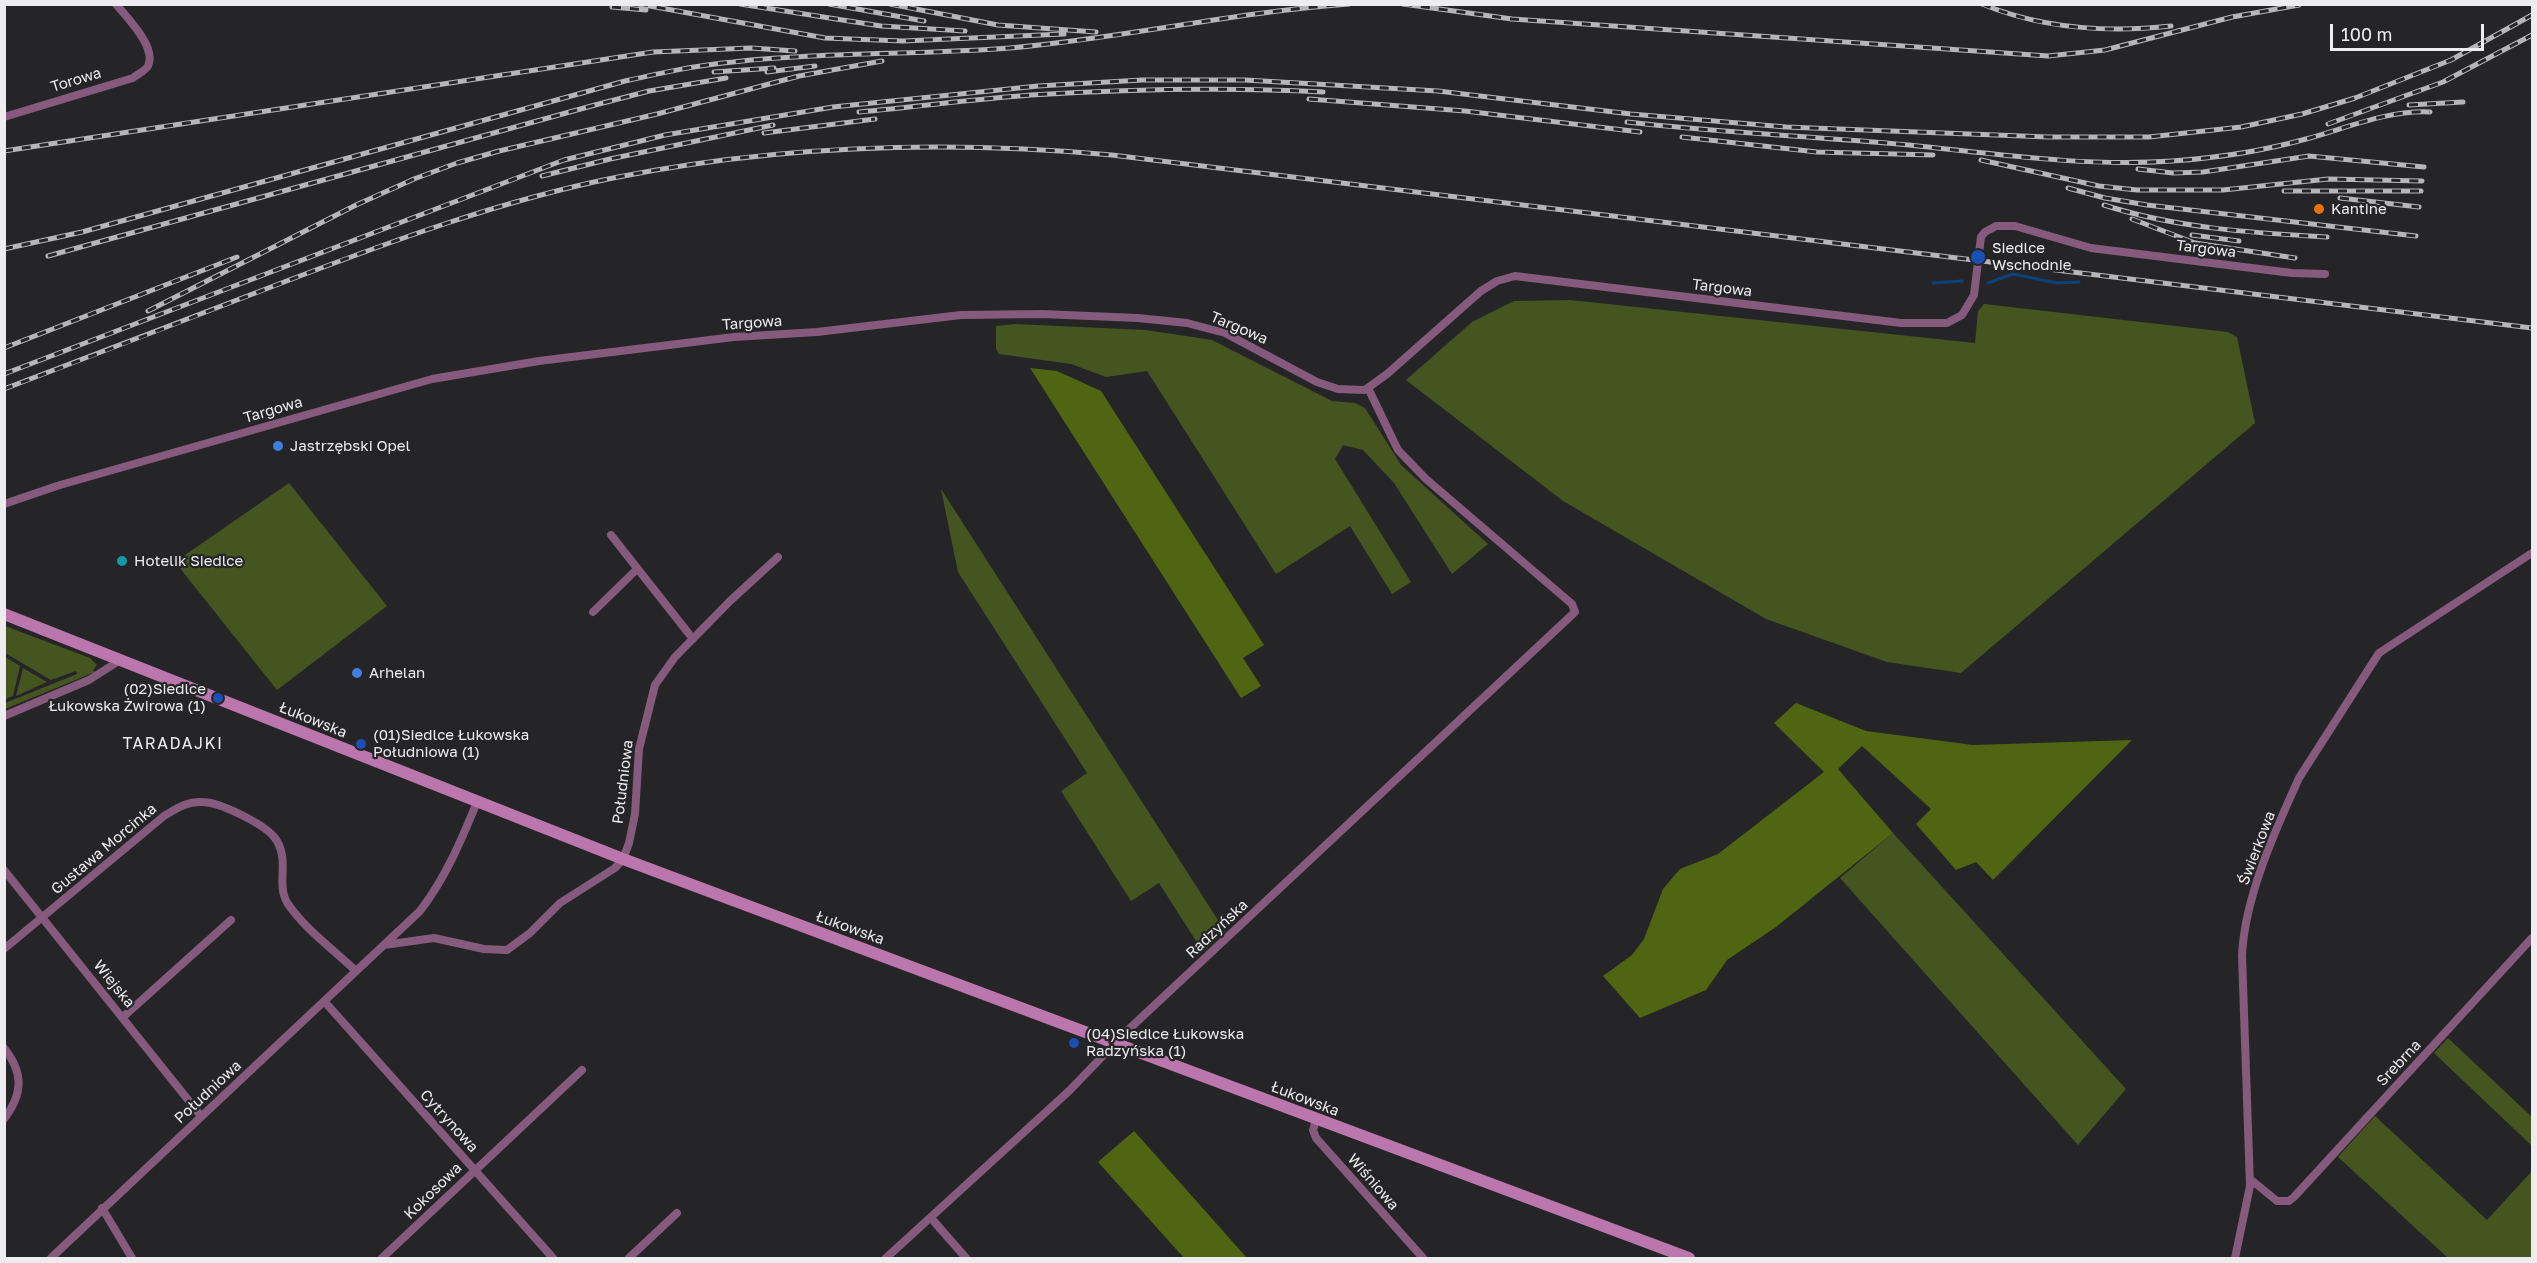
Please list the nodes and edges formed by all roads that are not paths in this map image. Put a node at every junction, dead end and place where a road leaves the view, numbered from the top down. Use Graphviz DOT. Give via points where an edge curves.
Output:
graph roads {
  1 [pos="116,4"];
  2 [pos="4,117"];
  3 [pos="2325,274"];
  4 [pos="1368,388"];
  5 [pos="4,504"];
  6 [pos="611,535"];
  7 [pos="2532,553"];
  8 [pos="778,557"];
  9 [pos="636,570"];
  10 [pos="593,612"];
  11 [pos="4,614"];
  12 [pos="693,639"];
  13 [pos="122,659"];
  14 [pos="4,716"];
  15 [pos="477,802"];
  16 [pos="623,858"];
  17 [pos="4,870"];
  18 [pos="43,917"];
  19 [pos="231,920"];
  20 [pos="2532,938"];
  21 [pos="384,945"];
  22 [pos="4,949"];
  23 [pos="356,971"];
  24 [pos="324,1001"];
  25 [pos="123,1017"];
  26 [pos="1116,1043"];
  27 [pos="4,1048"];
  28 [pos="582,1070"];
  29 [pos="201,1116"];
  30 [pos="4,1119"];
  31 [pos="1316,1120"];
  32 [pos="474,1170"];
  33 [pos="2250,1179"];
  34 [pos="102,1209"];
  35 [pos="677,1213"];
  36 [pos="931,1218"];
  37 [pos="51,1258"];
  38 [pos="132,1258"];
  39 [pos="382,1258"];
  40 [pos="554,1258"];
  41 [pos="629,1258"];
  42 [pos="886,1258"];
  43 [pos="966,1258"];
  44 [pos="1423,1258"];
  45 [pos="1689,1258"];
  46 [pos="2235,1258"];
  1 -- 2 [label="street, Torowa" via="149,51 143,71 133,78"];
  3 -- 4 [label="street, Targowa" via="2091,248 2002,225 1990,228 1981,237 1971,303 1962,315 1947,323 1901,323 1515,276 1481,291"];
  4 -- 5 [label="street, Targowa" via="1350,391 1317,382 1225,333 1187,322 1042,314 961,315 817,332 723,338 432,379 71,481"];
  4 -- 26 [label="street, Radzyńska" via="1398,450 1426,479 1572,604 1575,612"];
  6 -- 9 [label="street"];
  7 -- 33 [label="street, Świerkowa" via="2379,653 2299,777 2255,888 2244,934"];
  8 -- 12 [label="street, Południowa"];
  9 -- 10 [label="street"];
  9 -- 12 [label="street"];
  11 -- 13 [label="main road, Łukowska"];
  12 -- 16 [label="street, Południowa" via="666,669 652,695 639,749 635,813"];
  13 -- 14 [label="street" via="89,680"];
  13 -- 15 [label="main road, Łukowska"];
  15 -- 16 [label="main road, Łukowska"];
  15 -- 21 [label="street, Południowa" via="445,876 420,911"];
  16 -- 21 [label="street, Południowa" via="607,875 560,903 507,950 434,938"];
  16 -- 26 [label="main road, Łukowska"];
  17 -- 18 [label="street, Wiejska"];
  18 -- 22 [label="street, Gustawa Morcinka"];
  18 -- 23 [label="street, Gustawa Morcinka" via="164,816 183,805 201,802 220,806 264,828 275,838 282,855 286,901"];
  18 -- 25 [label="street, Wiejska"];
  19 -- 25 [label="street"];
  20 -- 33 [label="street, Srebrna" via="2294,1197 2283,1202 2272,1198"];
  21 -- 23 [label="street, Południowa"];
  23 -- 24 [label="street, Południowa"];
  24 -- 29 [label="street, Południowa"];
  24 -- 32 [label="street, Cytrynowa"];
  25 -- 29 [label="street, Wiejska"];
  26 -- 31 [label="main road, Łukowska"];
  26 -- 36 [label="street, Radzyńska"];
  27 -- 30 [label="street" via="17,1070 19,1086 15,1105"];
  28 -- 32 [label="street, Kokosowa"];
  29 -- 34 [label="street, Południowa"];
  31 -- 44 [label="street, Wiśniowa" via="1316,1138"];
  31 -- 45 [label="main road, Łukowska"];
  32 -- 39 [label="street, Kokosowa"];
  32 -- 40 [label="street, Cytrynowa"];
  33 -- 46 [label="street, Świerkowa"];
  34 -- 37 [label="street, Południowa"];
  34 -- 38 [label="street"];
  35 -- 41 [label="street"];
  36 -- 42 [label="street, Radzyńska"];
  36 -- 43 [label="street"];
}
